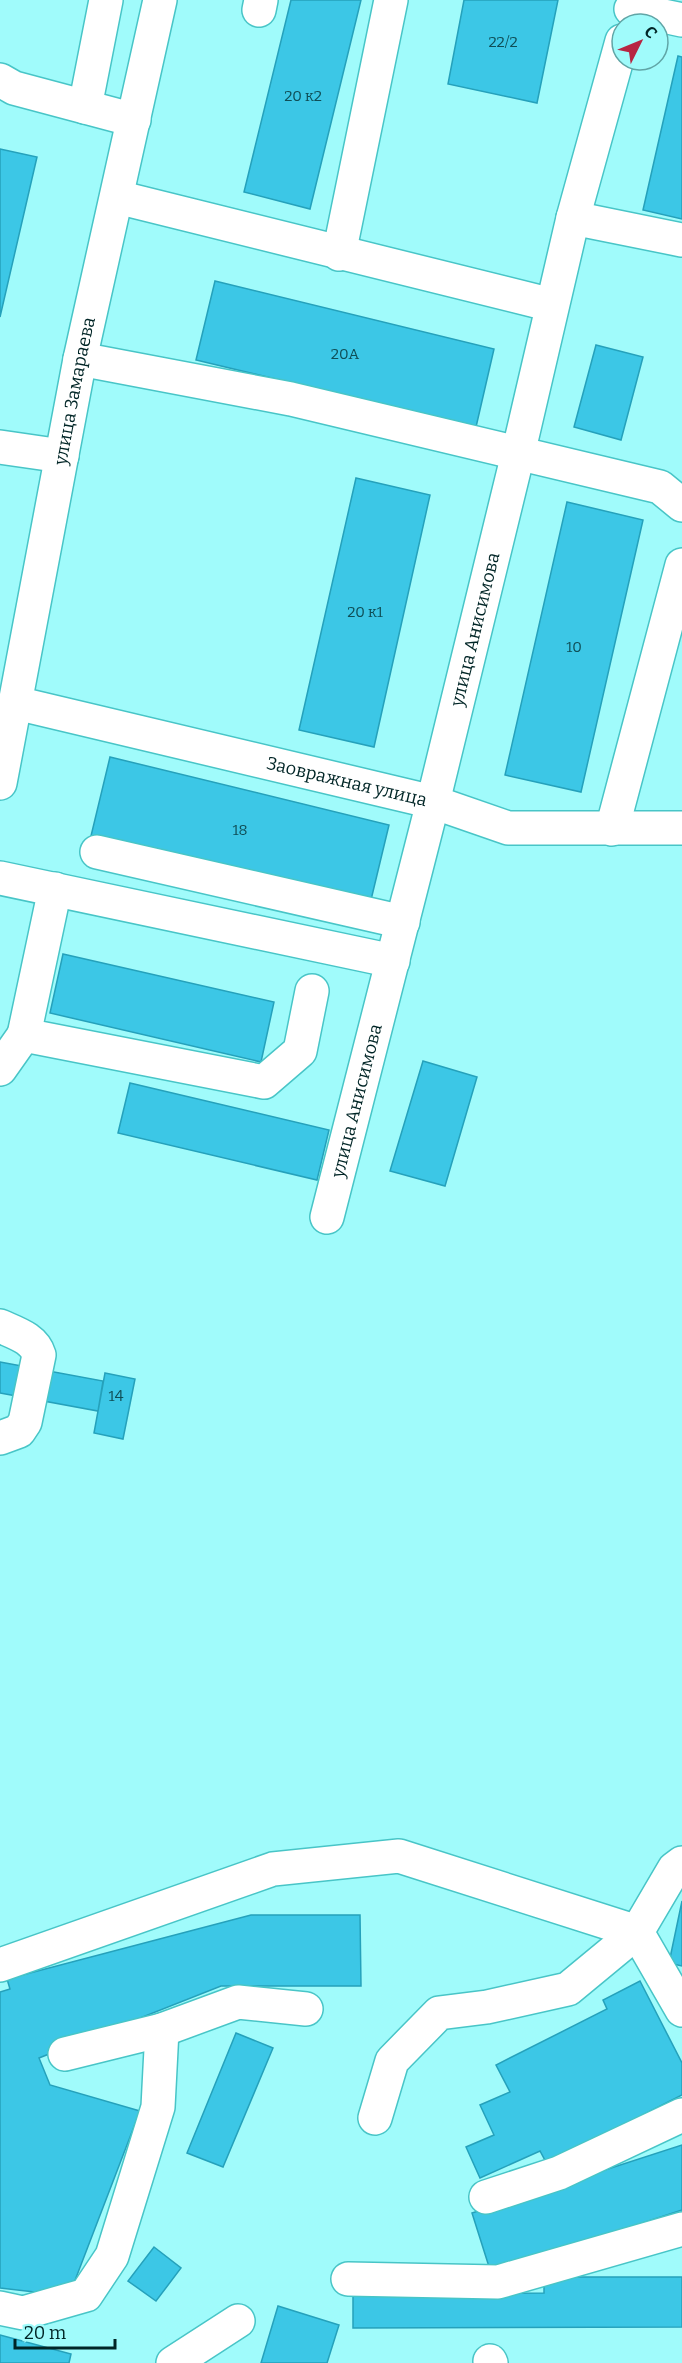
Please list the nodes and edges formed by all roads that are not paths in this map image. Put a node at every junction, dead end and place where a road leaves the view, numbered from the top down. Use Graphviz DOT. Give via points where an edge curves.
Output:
graph roads {
  1 [pos="106,0"];
  2 [pos="160,0"];
  3 [pos="392,0"];
  4 [pos="630,11"];
  5 [pos="682,20"];
  6 [pos="613,72"];
  7 [pos="0,80"];
  8 [pos="86,107"];
  9 [pos="134,120"];
  10 [pos="117,197"];
  11 [pos="573,219"];
  12 [pos="682,240"];
  13 [pos="339,254"];
  14 [pos="552,305"];
  15 [pos="80,359"];
  16 [pos="0,447"];
  17 [pos="518,454"];
  18 [pos="62,456"];
  19 [pos="682,505"];
  20 [pos="682,565"];
  21 [pos="16,703"];
  22 [pos="0,783"];
  23 [pos="433,802"];
  24 [pos="682,828"];
  25 [pos="612,829"];
  26 [pos="97,852"];
  27 [pos="0,878"];
  28 [pos="55,889"];
  29 [pos="403,922"];
  30 [pos="393,961"];
  31 [pos="312,992"];
  32 [pos="24,1035"];
  33 [pos="0,1069"];
  34 [pos="327,1217"];
  35 [pos="0,1326"];
  36 [pos="0,1438"];
  37 [pos="679,1868"];
  38 [pos="637,1932"];
  39 [pos="0,1965"];
  40 [pos="677,1993"];
  41 [pos="306,2009"];
  42 [pos="162,2030"];
  43 [pos="64,2054"];
  44 [pos="682,2115"];
  45 [pos="375,2118"];
  46 [pos="486,2197"];
  47 [pos="682,2229"];
  48 [pos="348,2279"];
  49 [pos="0,2308"];
  50 [pos="238,2321"];
  51 [pos="173,2363"];
  1 -- 8 [label="street"];
  2 -- 9 [label="street, улица Замараева"];
  3 -- 13 [label="street"];
  4 -- 5 [label="street"];
  6 -- 11 [label="street, улица Анисимова"];
  7 -- 8 [label="street" via="14,88"];
  8 -- 9 [label="street"];
  9 -- 10 [label="street, улица Замараева"];
  10 -- 13 [label="street"];
  10 -- 15 [label="street, улица Замараева"];
  11 -- 12 [label="street"];
  11 -- 14 [label="street, улица Анисимова"];
  13 -- 14 [label="street"];
  14 -- 17 [label="street, улица Анисимова"];
  15 -- 17 [label="street" via="291,399"];
  15 -- 18 [label="street, улица Замараева"];
  16 -- 18 [label="street"];
  17 -- 19 [label="street" via="660,486"];
  17 -- 23 [label="street, улица Анисимова"];
  18 -- 21 [label="street, улица Замараева"];
  20 -- 25 [label="street"];
  21 -- 22 [label="street, улица Замараева"];
  21 -- 23 [label="street, Заовражная улица"];
  23 -- 25 [label="street, Заовражная улица" via="508,828"];
  23 -- 29 [label="street, улица Анисимова"];
  24 -- 25 [label="street, Заовражная улица"];
  26 -- 29 [label="street"];
  27 -- 28 [label="street"];
  28 -- 30 [label="street"];
  28 -- 32 [label="street"];
  29 -- 30 [label="street, улица Анисимова"];
  30 -- 34 [label="street, улица Анисимова"];
  31 -- 32 [label="street" via="300,1051 264,1083"];
  32 -- 33 [label="street"];
  35 -- 36 [label="street" via="27,1339 37,1347 39,1355 25,1422 19,1431"];
  37 -- 38 [label="street"];
  38 -- 39 [label="street" via="399,1857 273,1869"];
  38 -- 40 [label="street"];
  38 -- 45 [label="street" via="568,1989 440,2013 392,2061"];
  41 -- 42 [label="street" via="238,2002"];
  42 -- 43 [label="street"];
  42 -- 49 [label="street" via="158,2107 112,2256 86,2295 23,2313"];
  44 -- 46 [label="street" via="559,2173"];
  47 -- 48 [label="street" via="498,2282"];
  50 -- 51 [label="street"];
}
